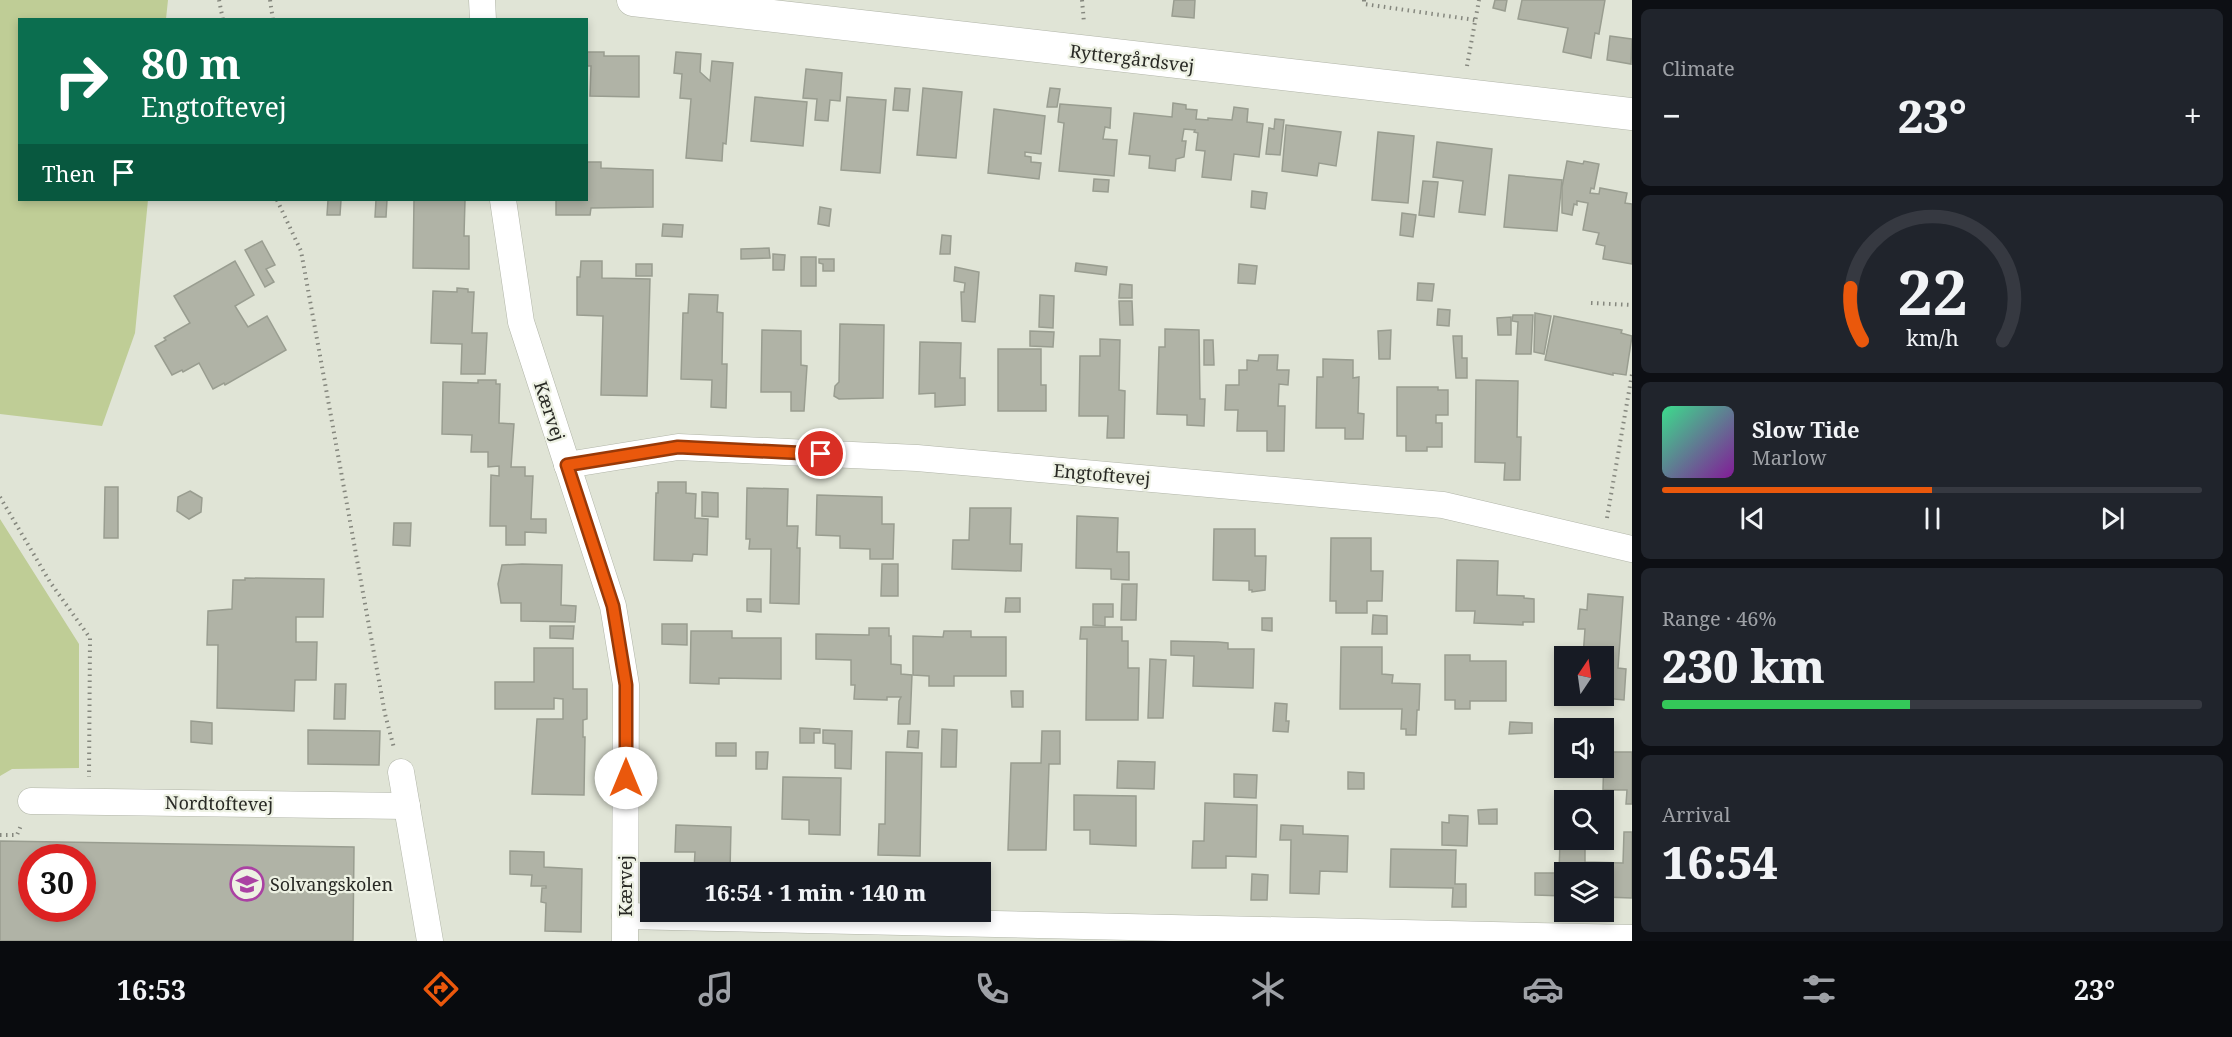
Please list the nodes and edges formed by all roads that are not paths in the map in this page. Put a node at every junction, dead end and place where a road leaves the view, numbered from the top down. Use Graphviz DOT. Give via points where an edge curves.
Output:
graph roads {
  1 [pos="482,0"];
  2 [pos="633,0"];
  3 [pos="483,18"];
  4 [pos="1632,114"];
  5 [pos="504,201"];
  6 [pos="567,465"];
  7 [pos="1632,549"];
  8 [pos="401,772"];
  9 [pos="31,801"];
  10 [pos="407,806"];
  11 [pos="625,929"];
  12 [pos="1632,938"];
  13 [pos="430,941"];
  1 -- 3 [label="street"];
  2 -- 4 [label="street, Ryttergårdsvej"];
  5 -- 6 [label="street, Kærvej" via="521,322"];
  6 -- 7 [label="street, Engtoftevej" via="678,447 916,458 1443,505"];
  6 -- 11 [label="street, Kærvej" via="613,606 626,685"];
  8 -- 10 [label="street"];
  9 -- 10 [label="street, Nordtoftevej"];
  10 -- 13 [label="street"];
  11 -- 12 [label="street"];
}
